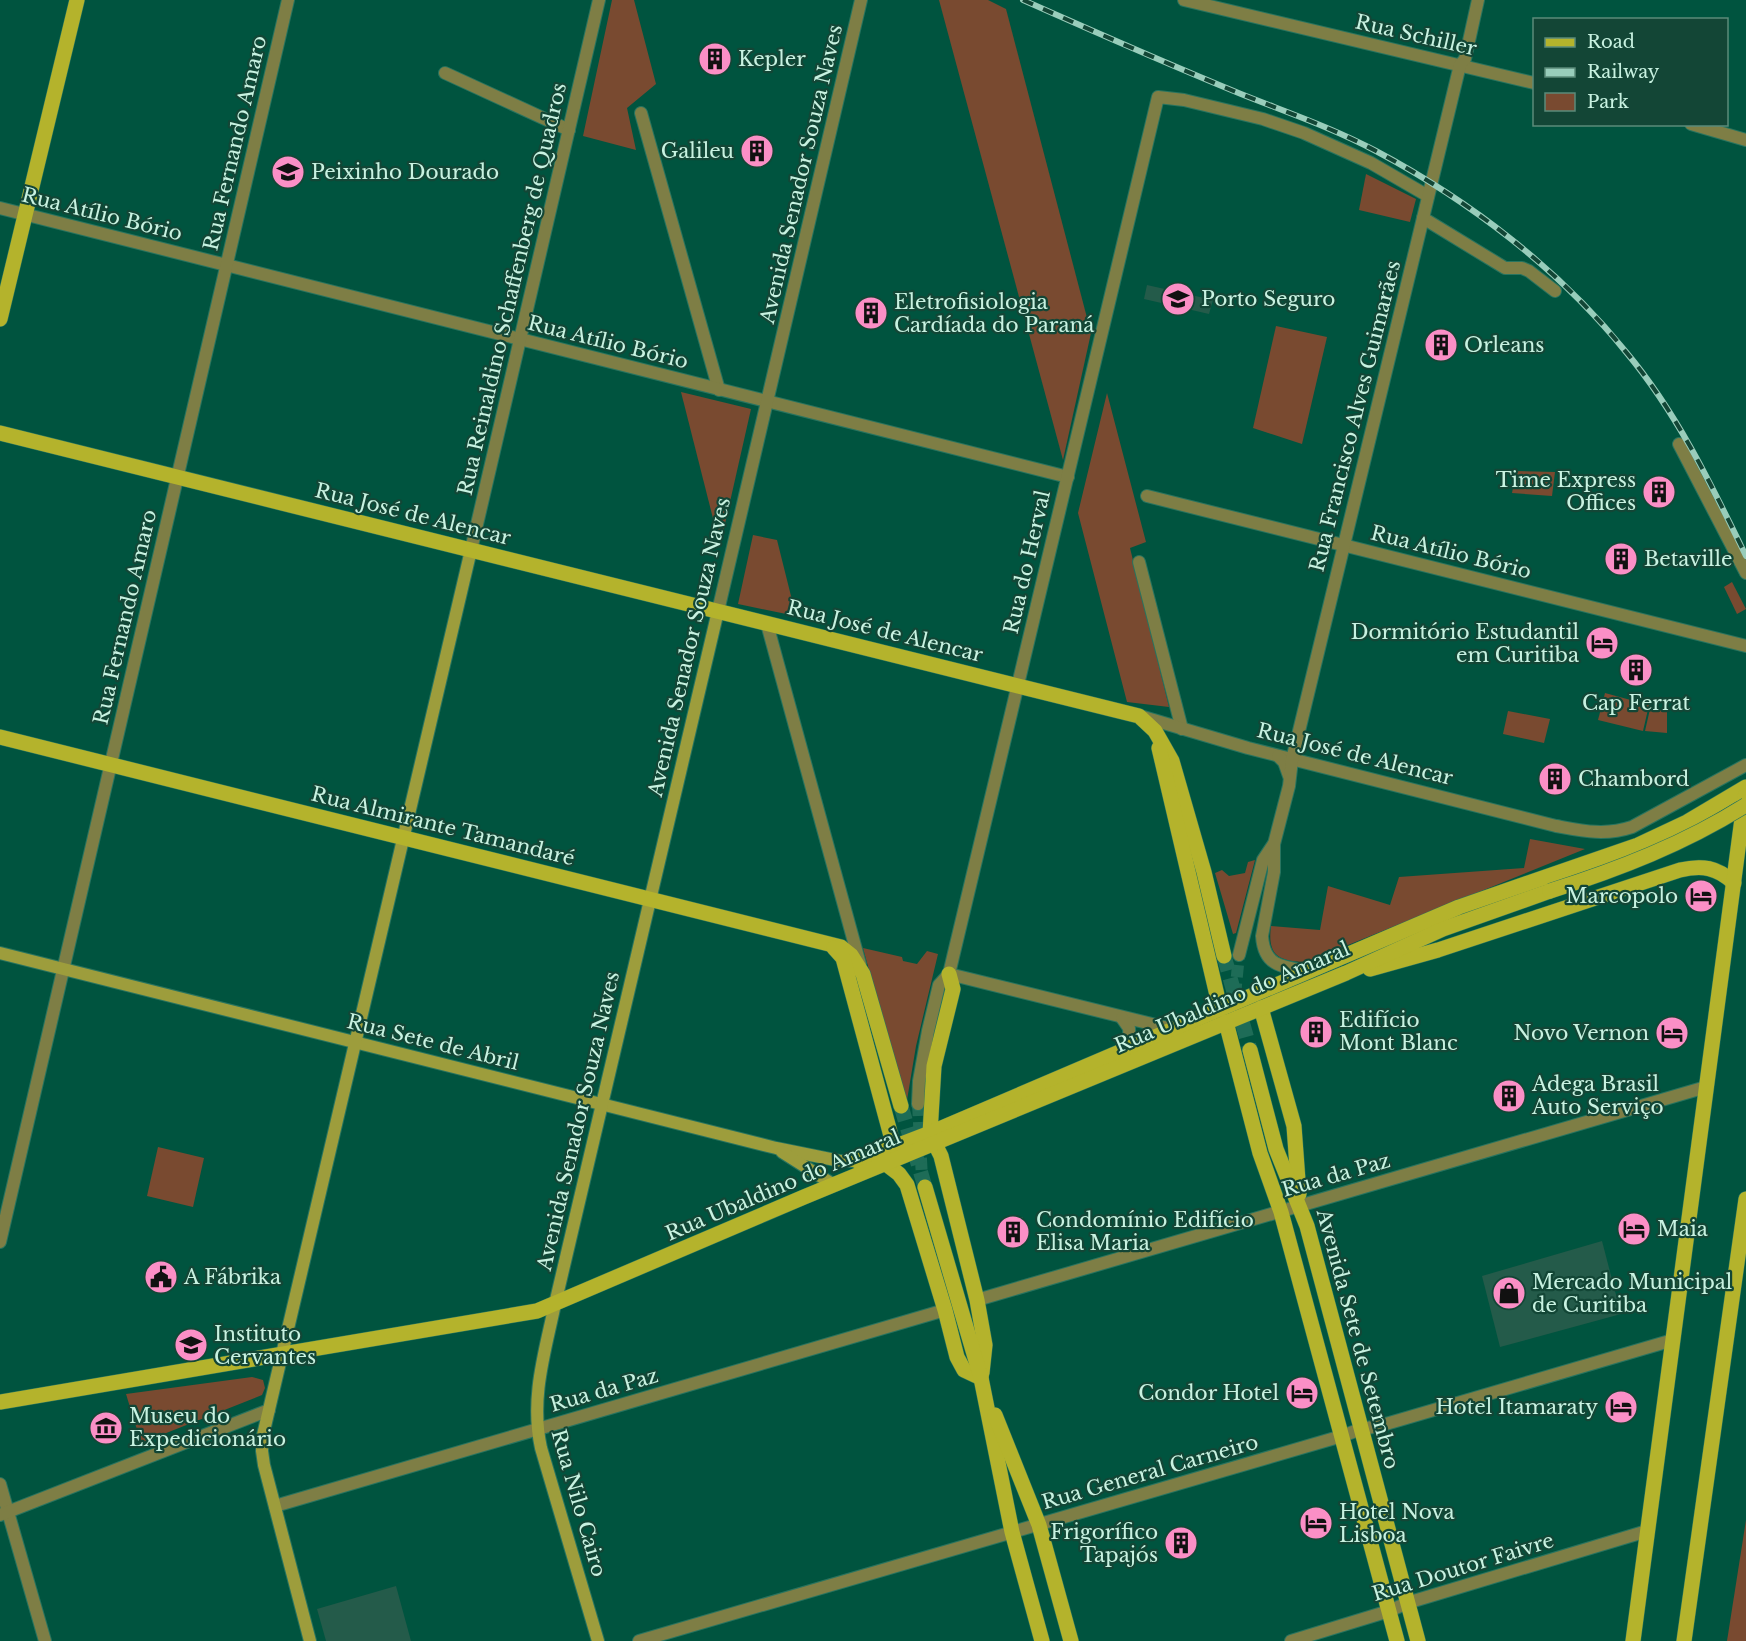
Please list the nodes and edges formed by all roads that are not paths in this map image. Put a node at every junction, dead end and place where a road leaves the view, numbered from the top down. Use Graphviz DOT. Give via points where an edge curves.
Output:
graph roads {
  1 [pos="77,0"];
  2 [pos="288,0"];
  3 [pos="591,0"];
  4 [pos="599,0"];
  5 [pos="861,0"];
  6 [pos="1184,0"];
  7 [pos="1478,0"];
  8 [pos="595,15"];
  9 [pos="1460,65"];
  10 [pos="445,73"];
  11 [pos="1533,83"];
  12 [pos="641,113"];
  13 [pos="1698,126"];
  14 [pos="569,130"];
  15 [pos="1746,140"];
  16 [pos="1428,196"];
  17 [pos="0,208"];
  18 [pos="26,215"];
  19 [pos="1423,218"];
  20 [pos="226,265"];
  21 [pos="1555,291"];
  22 [pos="0,319"];
  23 [pos="520,339"];
  24 [pos="719,390"];
  25 [pos="767,402"];
  26 [pos="0,433"];
  27 [pos="1679,444"];
  28 [pos="177,477"];
  29 [pos="1068,477"];
  30 [pos="1146,496"];
  31 [pos="1344,546"];
  32 [pos="471,550"];
  33 [pos="1139,562"];
  34 [pos="1746,573"];
  35 [pos="718,611"];
  36 [pos="767,624"];
  37 [pos="1746,646"];
  38 [pos="1018,686"];
  39 [pos="1139,716"];
  40 [pos="1182,729"];
  41 [pos="1155,731"];
  42 [pos="0,737"];
  43 [pos="1278,756"];
  44 [pos="1292,760"];
  45 [pos="111,765"];
  46 [pos="1746,765"];
  47 [pos="1289,786"];
  48 [pos="1746,789"];
  49 [pos="1746,805"];
  50 [pos="404,838"];
  51 [pos="1274,844"];
  52 [pos="1734,882"];
  53 [pos="650,900"];
  54 [pos="849,926"];
  55 [pos="835,946"];
  56 [pos="0,953"];
  57 [pos="1232,955"];
  58 [pos="63,969"];
  59 [pos="1310,971"];
  60 [pos="1346,973"];
  61 [pos="863,974"];
  62 [pos="949,974"];
  63 [pos="1262,1008"];
  64 [pos="1223,1015"];
  65 [pos="1122,1018"];
  66 [pos="1172,1029"];
  67 [pos="356,1043"];
  68 [pos="1131,1046"];
  69 [pos="1250,1050"];
  70 [pos="1706,1087"];
  71 [pos="918,1104"];
  72 [pos="602,1105"];
  73 [pos="901,1106"];
  74 [pos="933,1138"];
  75 [pos="894,1147"];
  76 [pos="776,1148"];
  77 [pos="857,1161"];
  78 [pos="886,1164"];
  79 [pos="834,1185"];
  80 [pos="925,1187"];
  81 [pos="1746,1199"];
  82 [pos="1300,1206"];
  83 [pos="1281,1212"];
  84 [pos="0,1242"];
  85 [pos="977,1300"];
  86 [pos="555,1304"];
  87 [pos="945,1310"];
  88 [pos="1673,1340"];
  89 [pos="283,1354"];
  90 [pos="981,1378"];
  91 [pos="0,1402"];
  92 [pos="269,1410"];
  93 [pos="1361,1429"];
  94 [pos="538,1430"];
  95 [pos="1342,1436"];
  96 [pos="0,1484"];
  97 [pos="275,1506"];
  98 [pos="4,1513"];
  99 [pos="1039,1525"];
  100 [pos="1647,1531"];
  101 [pos="1012,1532"];
  102 [pos="1407,1603"];
  103 [pos="1389,1611"];
  104 [pos="45,1641"];
  105 [pos="310,1641"];
  106 [pos="598,1641"];
  107 [pos="639,1641"];
  108 [pos="1042,1641"];
  109 [pos="1071,1641"];
  110 [pos="1291,1641"];
  111 [pos="1397,1641"];
  112 [pos="1418,1641"];
  113 [pos="1632,1641"];
  114 [pos="1684,1641"];
  1 -- 18 [label="main road"];
  2 -- 20 [label="street, Rua Fernando Amaro"];
  3 -- 8 [label="street"];
  4 -- 8 [label="street, Rua Reinaldino Schaffenberg de Quadros"];
  5 -- 25 [label="street, Avenida Senador Souza Naves"];
  6 -- 9 [label="street, Rua Schiller"];
  7 -- 9 [label="street, Rua Francisco Alves Guimarães" via="1465,59"];
  8 -- 14 [label="street, Rua Reinaldino Schaffenberg de Quadros"];
  9 -- 11 [label="street, Rua Schiller"];
  9 -- 16 [label="street, Rua Francisco Alves Guimarães"];
  10 -- 14 [label="street"];
  12 -- 24 [label="street"];
  13 -- 15 [label="street"];
  14 -- 23 [label="street, Rua Reinaldino Schaffenberg de Quadros"];
  16 -- 19 [label="street, Rua Francisco Alves Guimarães"];
  16 -- 29 [label="street, Rua do Herval" via="1371,163 1294,129 1184,100 1158,97"];
  17 -- 18 [label="street, Rua Atílio Bório"];
  18 -- 20 [label="street, Rua Atílio Bório"];
  18 -- 22 [label="main road"];
  19 -- 21 [label="street" via="1505,268 1528,271"];
  19 -- 31 [label="street, Rua Francisco Alves Guimarães"];
  20 -- 23 [label="street, Rua Atílio Bório"];
  20 -- 28 [label="street, Rua Fernando Amaro"];
  23 -- 24 [label="street, Rua Atílio Bório"];
  23 -- 32 [label="street, Rua Reinaldino Schaffenberg de Quadros"];
  24 -- 25 [label="street, Rua Atílio Bório"];
  25 -- 29 [label="street, Rua Atílio Bório"];
  25 -- 35 [label="street, Avenida Senador Souza Naves"];
  26 -- 28 [label="main road, Rua José de Alencar"];
  27 -- 34 [label="street"];
  28 -- 32 [label="main road, Rua José de Alencar"];
  28 -- 45 [label="street, Rua Fernando Amaro"];
  29 -- 38 [label="street, Rua do Herval"];
  30 -- 31 [label="street, Rua Atílio Bório"];
  31 -- 37 [label="street, Rua Atílio Bório"];
  31 -- 44 [label="street, Rua Francisco Alves Guimarães"];
  32 -- 35 [label="main road, Rua José de Alencar"];
  32 -- 50 [label="main road, Rua Reinaldino Schaffenberg de Quadros"];
  33 -- 40 [label="street"];
  35 -- 36 [label="main road, Rua José de Alencar"];
  35 -- 53 [label="main road, Avenida Senador Souza Naves"];
  36 -- 38 [label="main road, Rua José de Alencar"];
  36 -- 54 [label="street"];
  38 -- 39 [label="main road, Rua José de Alencar"];
  38 -- 62 [label="street, Rua do Herval"];
  39 -- 40 [label="street, Rua José de Alencar"];
  39 -- 41 [label="main road"];
  40 -- 43 [label="street, Rua José de Alencar"];
  41 -- 57 [label="main road" via="1172,761"];
  41 -- 64 [label="main road, Avenida Sete de Setembro"];
  42 -- 45 [label="main road, Rua Almirante Tamandaré"];
  43 -- 44 [label="street, Rua José de Alencar"];
  43 -- 47 [label="street" via="1288,770"];
  44 -- 46 [label="street, Rua José de Alencar" via="1594,833 1632,827"];
  44 -- 47 [label="street, Rua Francisco Alves Guimarães"];
  45 -- 50 [label="main road, Rua Almirante Tamandaré"];
  45 -- 58 [label="street, Rua Fernando Amaro"];
  47 -- 51 [label="street, Rua Francisco Alves Guimarães"];
  48 -- 52 [label="main road"];
  48 -- 59 [label="main road, Rua Ubaldino do Amaral" via="1638,845 1459,907"];
  49 -- 60 [label="main road, Rua Ubaldino do Amaral, bridge" via="1656,853 1443,929"];
  50 -- 53 [label="main road, Rua Almirante Tamandaré"];
  50 -- 67 [label="main road, Rua Reinaldino Schaffenberg de Quadros"];
  51 -- 57 [label="street, Rua Francisco Alves Guimarães" via="1263,860"];
  51 -- 59 [label="street, Rua Francisco Alves Guimarães" via="1274,872 1262,944 1276,965"];
  52 -- 60 [label="main road" via="1715,868 1691,868 1416,957"];
  52 -- 70 [label="main road"];
  53 -- 55 [label="main road, Rua Almirante Tamandaré"];
  53 -- 72 [label="main road, Avenida Senador Souza Naves"];
  54 -- 55 [label="street"];
  54 -- 61 [label="street"];
  55 -- 61 [label="main road" via="851,955"];
  55 -- 75 [label="main road" via="843,958"];
  56 -- 58 [label="main road, Rua Sete de Abril"];
  58 -- 67 [label="main road, Rua Sete de Abril"];
  58 -- 84 [label="street, Rua Fernando Amaro"];
  59 -- 64 [label="main road, Rua Ubaldino do Amaral"];
  60 -- 63 [label="main road, Rua Ubaldino do Amaral"];
  61 -- 73 [label="main road"];
  62 -- 65 [label="street"];
  62 -- 71 [label="street, Rua do Herval" via="939,985 920,1071"];
  62 -- 74 [label="main road" via="953,989 934,1066"];
  63 -- 64 [label="main road, Rua Ubaldino do Amaral"];
  63 -- 82 [label="main road" via="1294,1126"];
  64 -- 66 [label="main road, Rua Ubaldino do Amaral"];
  64 -- 74 [label="main road, Rua Ubaldino do Amaral"];
  64 -- 83 [label="main road, Avenida Sete de Setembro" via="1260,1153"];
  65 -- 66 [label="street"];
  65 -- 68 [label="street" via="1129,1028"];
  66 -- 68 [label="main road, Rua Ubaldino do Amaral"];
  67 -- 72 [label="main road, Rua Sete de Abril"];
  67 -- 89 [label="main road, Rua Reinaldino Schaffenberg de Quadros"];
  68 -- 74 [label="main road, Rua Ubaldino do Amaral"];
  69 -- 82 [label="main road, Avenida Sete de Setembro" via="1276,1149"];
  70 -- 82 [label="street, Rua da Paz"];
  70 -- 88 [label="main road"];
  72 -- 76 [label="main road, Rua Sete de Abril"];
  72 -- 86 [label="main road, Avenida Senador Souza Naves"];
  74 -- 75 [label="main road, Rua Ubaldino do Amaral"];
  74 -- 78 [label="main road, Rua Ubaldino do Amaral"];
  74 -- 85 [label="main road" via="941,1156"];
  75 -- 77 [label="main road, Rua Ubaldino do Amaral"];
  76 -- 77 [label="main road, Rua Sete de Abril"];
  76 -- 79 [label="main road"];
  78 -- 79 [label="main road, Rua Ubaldino do Amaral"];
  78 -- 87 [label="main road" via="907,1185"];
  79 -- 86 [label="main road, Rua Ubaldino do Amaral"];
  80 -- 90 [label="main road"];
  81 -- 114 [label="main road"];
  82 -- 83 [label="street, Rua da Paz"];
  82 -- 93 [label="main road, Avenida Sete de Setembro"];
  83 -- 85 [label="street, Rua da Paz"];
  83 -- 95 [label="main road, Avenida Sete de Setembro"];
  85 -- 90 [label="main road" via="985,1345"];
  86 -- 89 [label="main road, Rua Ubaldino do Amaral" via="528,1314"];
  86 -- 94 [label="main road, Rua Nilo Cairo" via="538,1381"];
  87 -- 90 [label="main road" via="957,1357 964,1370"];
  87 -- 94 [label="street, Rua da Paz"];
  88 -- 93 [label="street, Rua General Carneiro"];
  88 -- 100 [label="main road"];
  89 -- 91 [label="main road, Rua Ubaldino do Amaral"];
  89 -- 92 [label="main road, Rua Reinaldino Schaffenberg de Quadros"];
  90 -- 99 [label="main road"];
  90 -- 101 [label="main road"];
  92 -- 97 [label="main road, Rua Reinaldino Schaffenberg de Quadros" via="262,1451"];
  92 -- 98 [label="street"];
  93 -- 95 [label="street, Rua General Carneiro"];
  93 -- 102 [label="main road, Avenida Sete de Setembro"];
  94 -- 97 [label="street, Rua da Paz"];
  94 -- 106 [label="main road, Rua Nilo Cairo"];
  95 -- 99 [label="street, Rua General Carneiro"];
  95 -- 103 [label="main road, Avenida Sete de Setembro"];
  96 -- 98 [label="street"];
  97 -- 105 [label="main road, Rua Reinaldino Schaffenberg de Quadros"];
  98 -- 104 [label="street"];
  99 -- 101 [label="street, Rua General Carneiro"];
  99 -- 109 [label="main road"];
  100 -- 102 [label="street, Rua Doutor Faivre"];
  100 -- 113 [label="main road"];
  101 -- 107 [label="street, Rua General Carneiro"];
  101 -- 108 [label="main road"];
  102 -- 103 [label="street, Rua Doutor Faivre"];
  102 -- 112 [label="main road, Avenida Sete de Setembro"];
  103 -- 110 [label="street, Rua Doutor Faivre"];
  103 -- 111 [label="main road, Avenida Sete de Setembro"];
}
